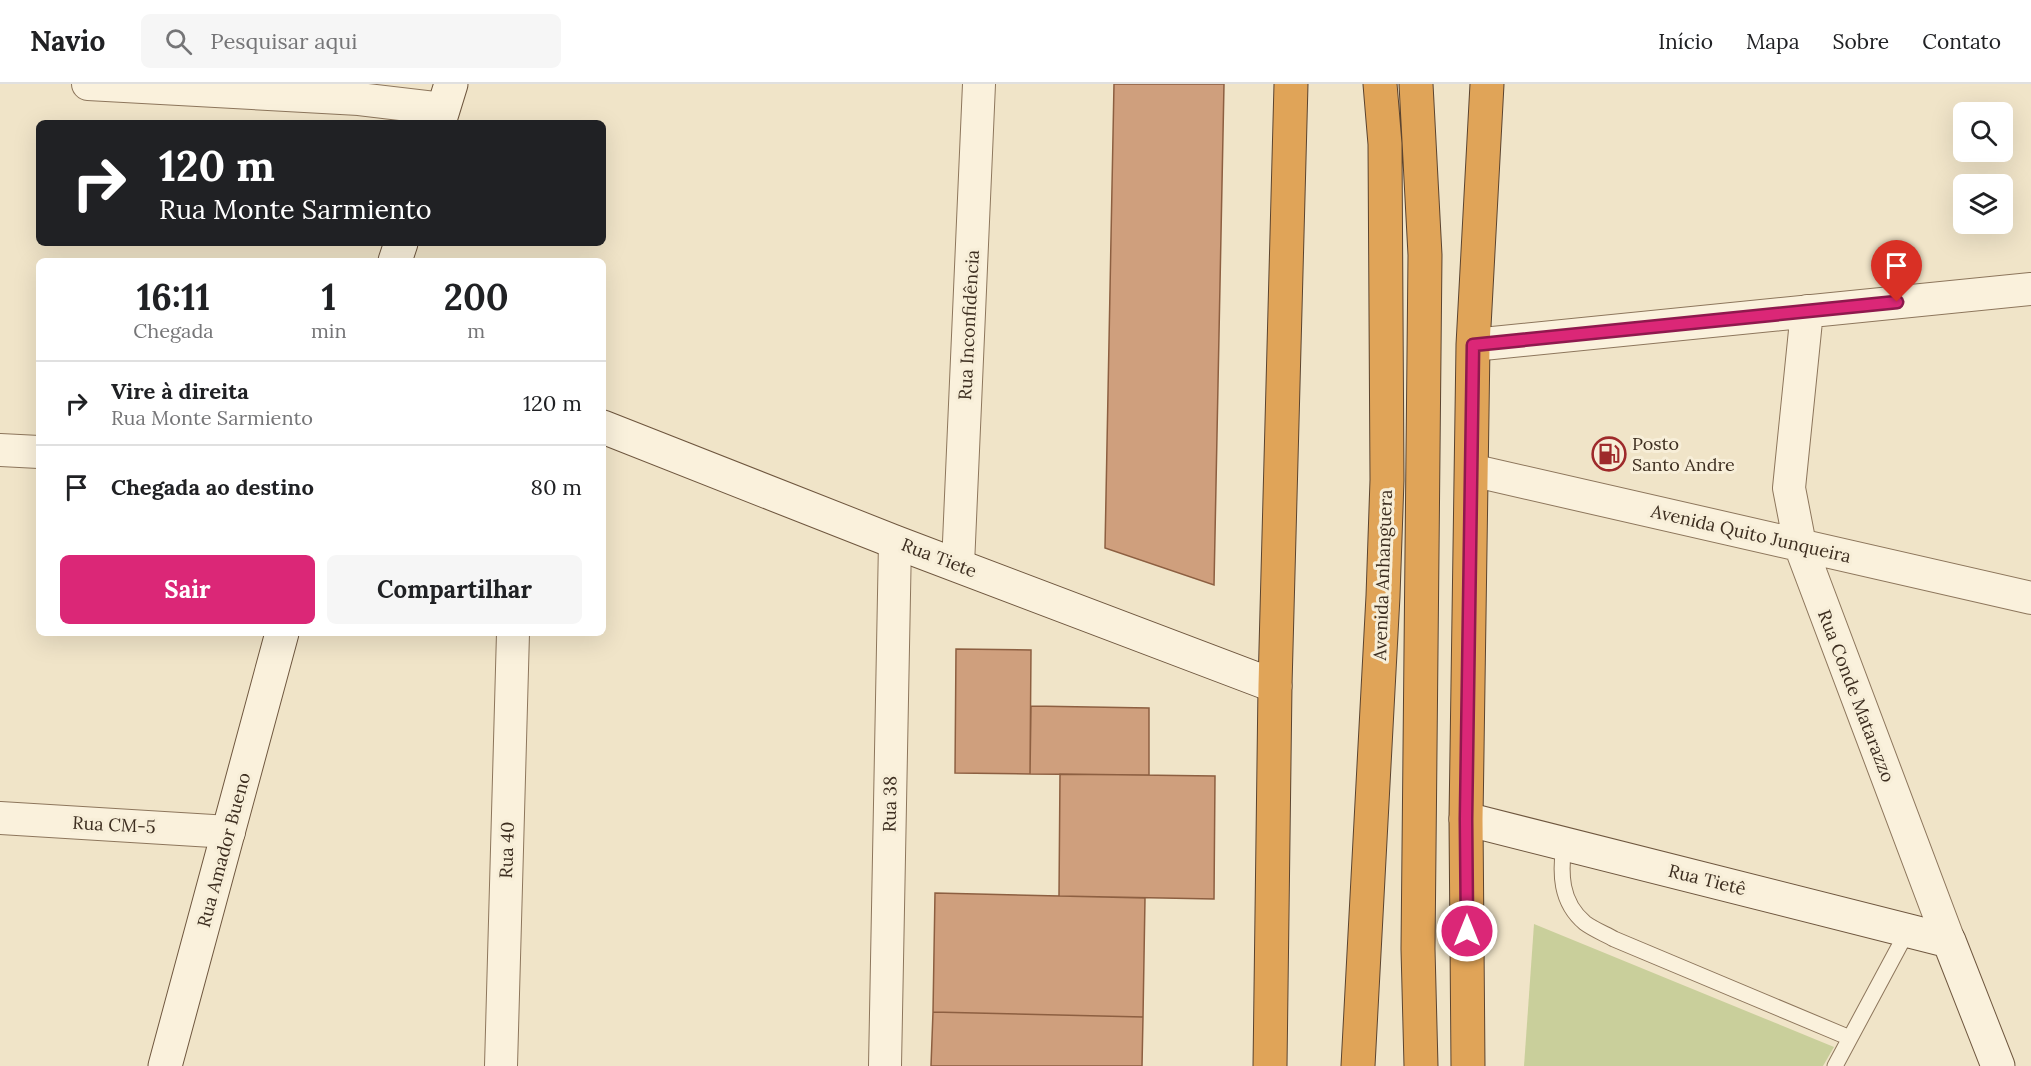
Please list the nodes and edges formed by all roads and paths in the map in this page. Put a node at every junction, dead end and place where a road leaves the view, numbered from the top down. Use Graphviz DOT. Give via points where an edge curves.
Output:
graph roads {
  1 [pos="88,84"];
  2 [pos="979,84"];
  3 [pos="1291,84"];
  4 [pos="1380,84"];
  5 [pos="1416,84"];
  6 [pos="1487,84"];
  7 [pos="445,105"];
  8 [pos="2031,289"];
  9 [pos="1807,311"];
  10 [pos="1473,345"];
  11 [pos="606,428"];
  12 [pos="0,450"];
  13 [pos="36,452"];
  14 [pos="1471,470"];
  15 [pos="896,542"];
  16 [pos="1800,545"];
  17 [pos="958,565"];
  18 [pos="2031,598"];
  19 [pos="281,636"];
  20 [pos="513,636"];
  21 [pos="1275,686"];
  22 [pos="0,818"];
  23 [pos="1466,819"];
  24 [pos="229,832"];
  25 [pos="1564,844"];
  26 [pos="1908,930"];
  27 [pos="1949,941"];
  28 [pos="1850,1038"];
  29 [pos="165,1066"];
  30 [pos="501,1066"];
  31 [pos="885,1066"];
  32 [pos="1270,1066"];
  33 [pos="1358,1066"];
  34 [pos="1421,1066"];
  35 [pos="1468,1066"];
  36 [pos="1835,1066"];
  37 [pos="1998,1066"];
  1 -- 7 [label="street"];
  2 -- 17 [label="street, Rua Inconfidência"];
  3 -- 21 [label="highway"];
  4 -- 33 [label="highway, Avenida Anhanguera" via="1385,144 1387,480"];
  5 -- 34 [label="highway, Avenida Anhanguera" via="1425,255 1418,949"];
  6 -- 10 [label="highway"];
  8 -- 9 [label="street"];
  9 -- 10 [label="street"];
  9 -- 16 [label="street, Rua Conde Matarazzo" via="1789,488"];
  10 -- 14 [label="highway"];
  11 -- 15 [label="street, Rua Tiete"];
  12 -- 13 [label="street"];
  14 -- 16 [label="street, Avenida Quito Junqueira"];
  14 -- 23 [label="highway"];
  15 -- 17 [label="street, Rua Tiete"];
  15 -- 31 [label="street, Rua 38"];
  16 -- 18 [label="street, Avenida Quito Junqueira"];
  16 -- 27 [label="street, Rua Conde Matarazzo"];
  17 -- 21 [label="street, Rua Tiete"];
  19 -- 24 [label="street, Rua Amador Bueno"];
  20 -- 30 [label="street, Rua 40"];
  21 -- 32 [label="highway"];
  22 -- 24 [label="street, Rua CM-5"];
  23 -- 25 [label="street, Rua Tietê"];
  23 -- 35 [label="highway"];
  24 -- 29 [label="street, Rua Amador Bueno"];
  25 -- 26 [label="street, Rua Tietê"];
  25 -- 28 [label="lane" via="1564,891 1585,923 1646,953"];
  26 -- 27 [label="street, Rua Tietê"];
  26 -- 28 [label="lane"];
  27 -- 37 [label="street, Rua Conde Matarazzo"];
  28 -- 36 [label="lane"];
}
